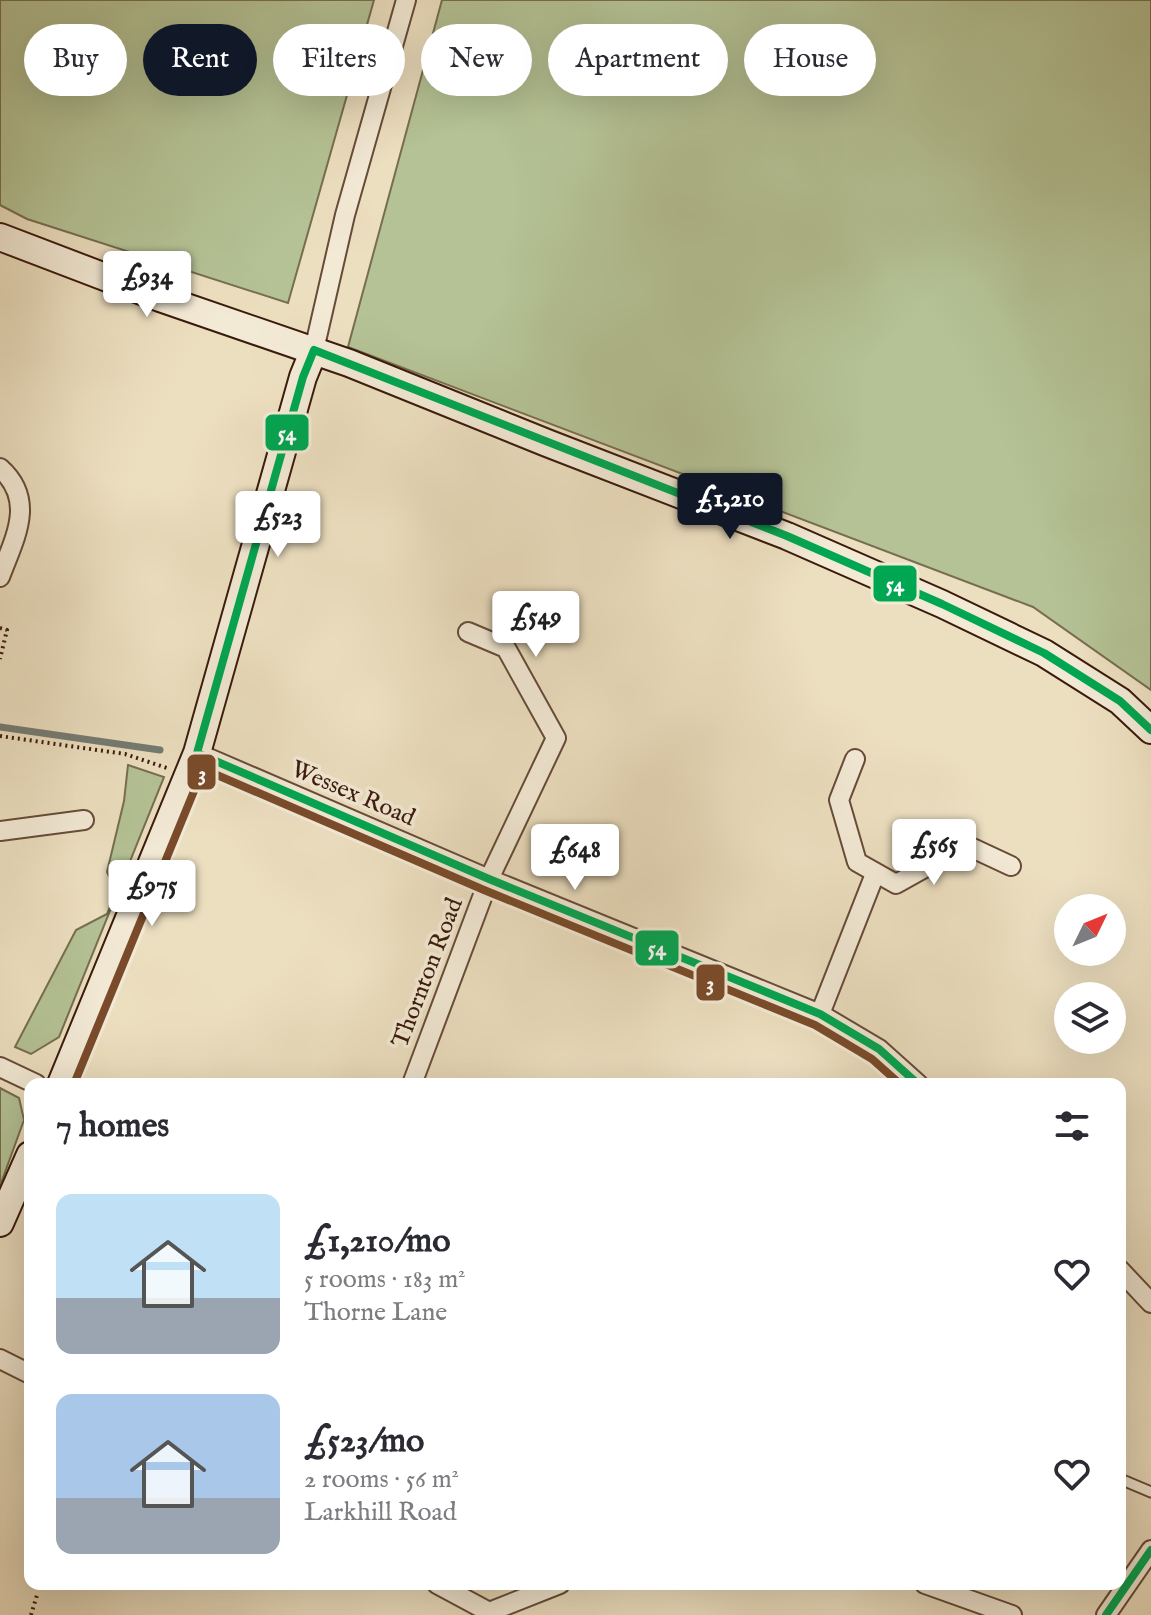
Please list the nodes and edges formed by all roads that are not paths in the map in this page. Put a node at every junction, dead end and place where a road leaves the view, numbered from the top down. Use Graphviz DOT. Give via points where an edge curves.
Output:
graph roads {
  1 [pos="406,0"];
  2 [pos="0,237"];
  3 [pos="314,350"];
  4 [pos="0,468"];
  5 [pos="0,577"];
  6 [pos="468,632"];
  7 [pos="1151,730"];
  8 [pos="855,759"];
  9 [pos="192,764"];
  10 [pos="84,820"];
  11 [pos="0,831"];
  12 [pos="1011,866"];
  13 [pos="875,874"];
  14 [pos="489,879"];
  15 [pos="820,1014"];
  16 [pos="0,1067"];
  17 [pos="24,1078"];
  18 [pos="63,1078"];
  19 [pos="414,1078"];
  20 [pos="911,1078"];
  21 [pos="24,1169"];
  22 [pos="0,1223"];
  23 [pos="1126,1276"];
  24 [pos="1151,1303"];
  25 [pos="0,1359"];
  26 [pos="24,1371"];
  27 [pos="1126,1482"];
  28 [pos="1151,1492"];
  29 [pos="1151,1550"];
  30 [pos="1126,1586"];
  31 [pos="448,1590"];
  32 [pos="546,1590"];
  33 [pos="942,1590"];
  34 [pos="1123,1590"];
  35 [pos="531,1596"];
  36 [pos="537,1615"];
  37 [pos="1012,1615"];
  38 [pos="1106,1615"];
  1 -- 3 [label="street" via="345,215"];
  2 -- 3 [label="street"];
  3 -- 7 [label="street" via="787,536 942,604 1044,653 1120,701"];
  3 -- 9 [label="street"];
  4 -- 5 [label="street" via="12,478 22,515"];
  6 -- 14 [label="street" via="506,648 556,738"];
  8 -- 13 [label="street" via="839,800 857,862"];
  9 -- 14 [label="street, Wessex Road"];
  9 -- 18 [label="street"];
  10 -- 11 [label="street"];
  12 -- 13 [label="street" via="966,845 896,884"];
  13 -- 15 [label="street"];
  14 -- 15 [label="street, Wessex Road"];
  14 -- 19 [label="street, Thornton Road"];
  15 -- 20 [label="street, Wessex Road" via="879,1049"];
  16 -- 17 [label="street"];
  21 -- 22 [label="street"];
  23 -- 24 [label="street"];
  25 -- 26 [label="street"];
  27 -- 28 [label="lane"];
  29 -- 30 [label="street"];
  31 -- 35 [label="street" via="489,1612"];
  32 -- 35 [label="street"];
  33 -- 37 [label="street"];
  34 -- 38 [label="street"];
  35 -- 36 [label="street"];
}
